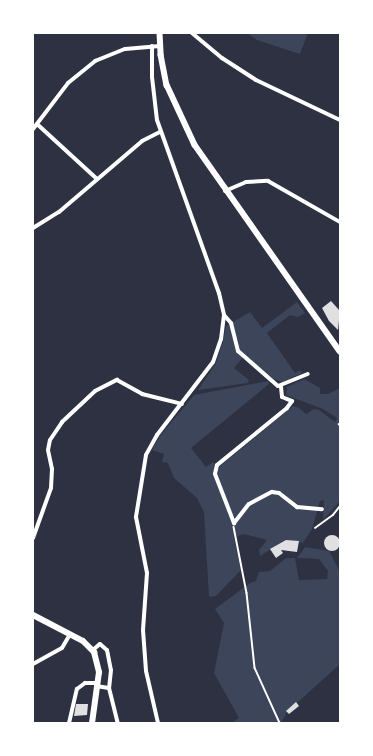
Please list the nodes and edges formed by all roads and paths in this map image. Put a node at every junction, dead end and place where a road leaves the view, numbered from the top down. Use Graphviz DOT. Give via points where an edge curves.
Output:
graph roads {
  1 [pos="160,33"];
  2 [pos="192,33"];
  3 [pos="152,46"];
  4 [pos="160,46"];
  5 [pos="340,120"];
  6 [pos="37,124"];
  7 [pos="33,129"];
  8 [pos="160,132"];
  9 [pos="97,179"];
  10 [pos="225,191"];
  11 [pos="340,222"];
  12 [pos="33,228"];
  13 [pos="224,315"];
  14 [pos="340,351"];
  15 [pos="308,374"];
  16 [pos="281,387"];
  17 [pos="182,404"];
  18 [pos="340,506"];
  19 [pos="322,509"];
  20 [pos="234,524"];
  21 [pos="316,528"];
  22 [pos="33,538"];
  23 [pos="33,615"];
  24 [pos="70,634"];
  25 [pos="93,650"];
  26 [pos="33,664"];
  27 [pos="97,684"];
  28 [pos="109,688"];
  29 [pos="69,723"];
  30 [pos="92,723"];
  31 [pos="118,723"];
  32 [pos="158,723"];
  33 [pos="280,723"];
  1 -- 4 [label="street"];
  2 -- 5 [label="street" via="226,61 256,80"];
  3 -- 4 [label="street"];
  3 -- 6 [label="street" via="114,52 90,64 68,83"];
  3 -- 8 [label="street" via="153,101"];
  4 -- 10 [label="street" via="164,77 172,100 195,145"];
  6 -- 7 [label="street"];
  6 -- 9 [label="street"];
  8 -- 9 [label="street" via="142,141"];
  8 -- 13 [label="street" via="219,293"];
  9 -- 12 [label="street" via="59,212"];
  10 -- 11 [label="street" via="246,182 268,181"];
  10 -- 14 [label="street"];
  13 -- 16 [label="street" via="231,324 236,349"];
  13 -- 17 [label="street" via="217,355 207,373"];
  15 -- 16 [label="street"];
  16 -- 20 [label="street" via="282,397 292,401 286,410 215,468"];
  17 -- 22 [label="street" via="142,394 116,380 95,391 62,422 50,440 48,450 52,469 51,488"];
  17 -- 32 [label="street" via="157,435 145,461 135,523 147,573 143,638 148,690"];
  18 -- 21 [label="path"];
  19 -- 20 [label="street" via="297,507 279,493 272,492 249,504"];
  20 -- 33 [label="path" via="247,593 255,668"];
  23 -- 24 [label="main road"];
  24 -- 25 [label="main road"];
  24 -- 26 [label="street" via="59,651"];
  25 -- 27 [label="main road" via="98,664"];
  25 -- 28 [label="street" via="100,644 107,650 111,670"];
  27 -- 28 [label="street"];
  27 -- 29 [label="street" via="85,683 77,689"];
  27 -- 30 [label="main road"];
  28 -- 31 [label="street"];
}
